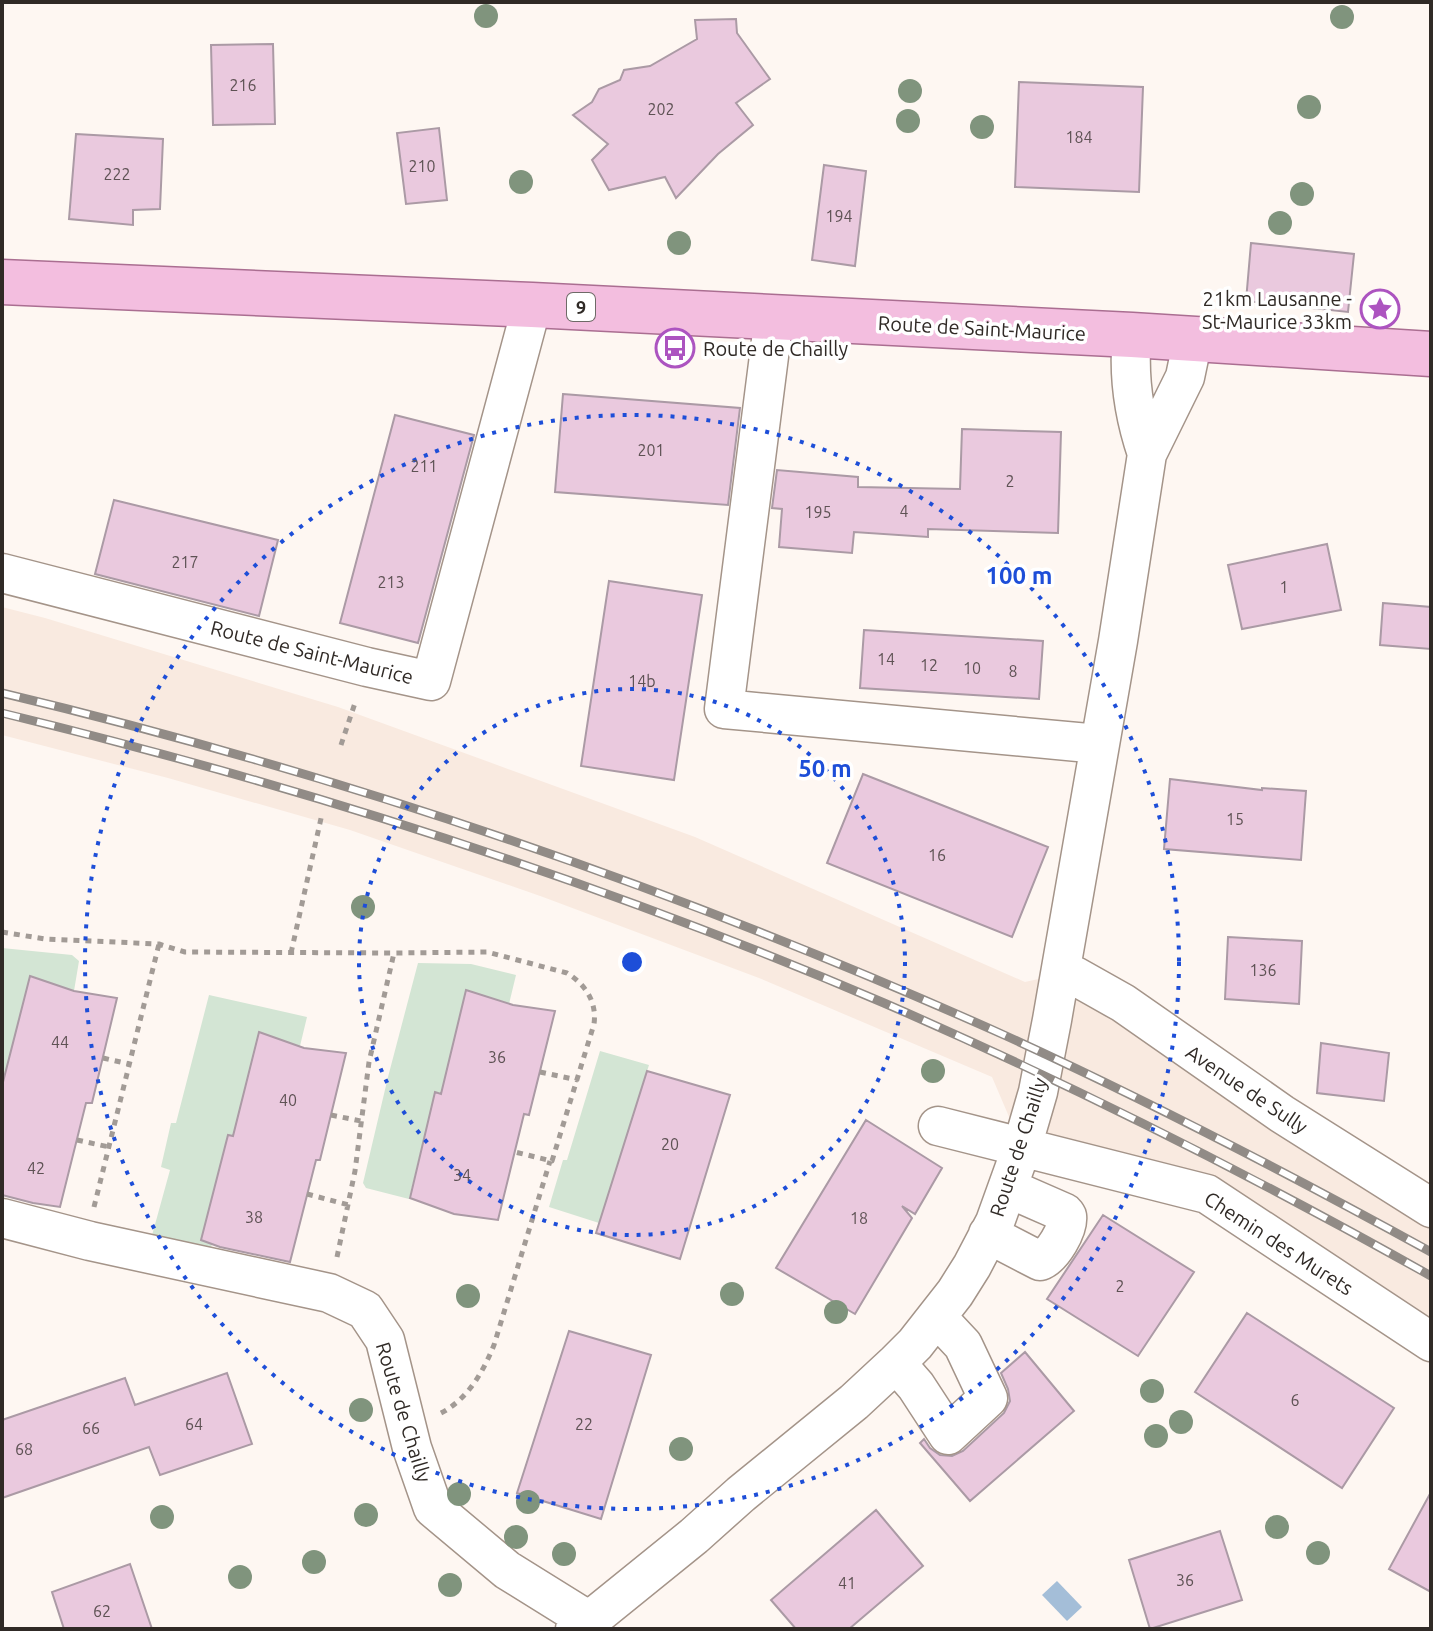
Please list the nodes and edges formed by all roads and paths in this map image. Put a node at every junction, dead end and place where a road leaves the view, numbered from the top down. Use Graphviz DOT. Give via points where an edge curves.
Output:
graph roads {
  1 [pos="2,282"];
  2 [pos="532,305"];
  3 [pos="774,317"];
  4 [pos="1132,335"];
  5 [pos="1193,339"];
  6 [pos="1431,354"];
  7 [pos="1147,454"];
  8 [pos="2,573"];
  9 [pos="367,667"];
  10 [pos="1099,744"];
  11 [pos="341,745"];
  12 [pos="322,814"];
  13 [pos="2,932"];
  14 [pos="159,944"];
  15 [pos="291,953"];
  16 [pos="394,953"];
  17 [pos="1061,974"];
  18 [pos="103,1058"];
  19 [pos="129,1064"];
  20 [pos="540,1072"];
  21 [pos="578,1080"];
  22 [pos="331,1115"];
  23 [pos="361,1121"];
  24 [pos="938,1126"];
  25 [pos="77,1140"];
  26 [pos="109,1147"];
  27 [pos="1022,1147"];
  28 [pos="515,1152"];
  29 [pos="550,1161"];
  30 [pos="1008,1188"];
  31 [pos="307,1194"];
  32 [pos="349,1205"];
  33 [pos="1431,1208"];
  34 [pos="2,1218"];
  35 [pos="988,1234"];
  36 [pos="86,1240"];
  37 [pos="329,1293"];
  38 [pos="935,1319"];
  39 [pos="1431,1342"];
  40 [pos="896,1363"];
  41 [pos="407,1426"];
  42 [pos="582,1625"];
  1 -- 2 [label="main road, Route de Saint-Maurice / 9"];
  2 -- 3 [label="main road, Route de Saint-Maurice / 9"];
  2 -- 9 [label="street, Route de Saint-Maurice" via="431,681"];
  3 -- 4 [label="main road, Route de Saint-Maurice / 9"];
  3 -- 10 [label="street" via="724,709"];
  4 -- 5 [label="main road, Route de Saint-Maurice / 9"];
  4 -- 7 [label="street, Route de Chailly" via="1131,382"];
  5 -- 6 [label="main road, Route de Saint-Maurice / 9"];
  5 -- 7 [label="street, Route de Chailly" via="1185,377"];
  7 -- 10 [label="street, Route de Chailly"];
  8 -- 9 [label="street, Route de Saint-Maurice"];
  9 -- 11 [label="path"];
  10 -- 17 [label="street, Route de Chailly"];
  12 -- 15 [label="path"];
  13 -- 14 [label="path"];
  14 -- 15 [label="path" via="185,952"];
  14 -- 19 [label="path"];
  15 -- 16 [label="path"];
  16 -- 21 [label="path" via="487,952 573,977 589,994 595,1017"];
  16 -- 23 [label="path"];
  17 -- 27 [label="street, Route de Chailly"];
  17 -- 33 [label="street, Avenue de Sully" via="1075,976 1123,1003 1282,1114"];
  18 -- 19 [label="path"];
  19 -- 26 [label="path"];
  20 -- 21 [label="path"];
  21 -- 29 [label="path"];
  22 -- 23 [label="path"];
  23 -- 32 [label="path"];
  24 -- 27 [label="street, Chemin des Murets"];
  25 -- 26 [label="path"];
  26 -- 36 [label="path"];
  27 -- 30 [label="street, Route de Chailly"];
  27 -- 39 [label="street, Chemin des Murets" via="1207,1194"];
  28 -- 29 [label="path"];
  29 -- 41 [label="path" via="486,1363 457,1403"];
  30 -- 35 [label="street, Route de Chailly"];
  30 -- 35 [label="street" via="1065,1213 1068,1225 1049,1256 1040,1261"];
  31 -- 32 [label="path"];
  32 -- 37 [label="path"];
  34 -- 36 [label="street, Route de Chailly"];
  35 -- 38 [label="street, Route de Chailly"];
  36 -- 37 [label="street, Route de Chailly"];
  37 -- 41 [label="street, Route de Chailly" via="365,1310 385,1340"];
  38 -- 40 [label="street, Route de Chailly"];
  38 -- 40 [label="street" via="963,1345 988,1398 948,1435"];
  40 -- 42 [label="street, Route de Chailly"];
  41 -- 42 [label="street, Route de Chailly" via="433,1508"];
}
